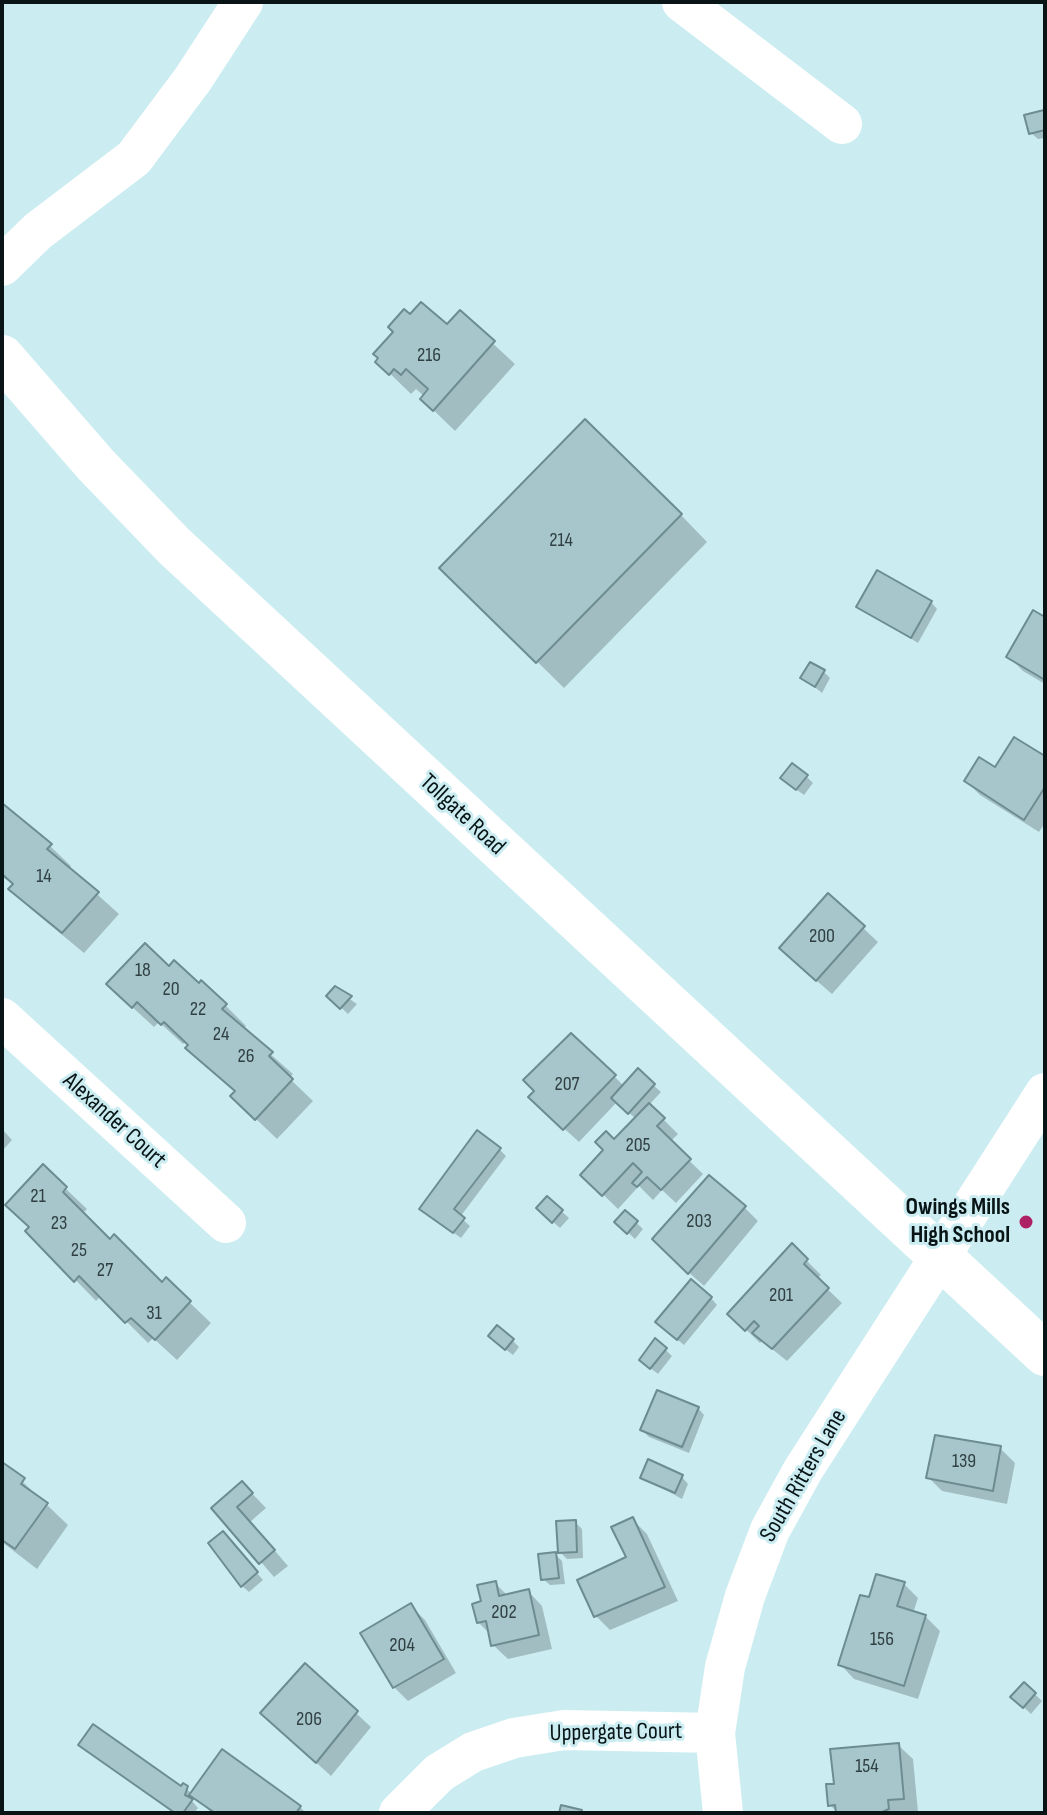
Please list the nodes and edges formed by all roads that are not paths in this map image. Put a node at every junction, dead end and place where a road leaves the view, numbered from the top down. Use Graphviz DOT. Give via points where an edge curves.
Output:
graph roads {
  1 [pos="243,2"];
  2 [pos="682,2"];
  3 [pos="842,124"];
  4 [pos="2,266"];
  5 [pos="2,357"];
  6 [pos="2,1018"];
  7 [pos="1045,1093"];
  8 [pos="226,1223"];
  9 [pos="940,1256"];
  10 [pos="1045,1354"];
  11 [pos="715,1733"];
  12 [pos="399,1813"];
  13 [pos="723,1813"];
  1 -- 4 [label="street" via="134,158 38,231"];
  2 -- 3 [label="street"];
  5 -- 9 [label="street, Tollgate Road" via="174,546"];
  6 -- 8 [label="street, Alexander Court"];
  7 -- 9 [label="street, South Ritters Lane"];
  9 -- 10 [label="street, Tollgate Road"];
  9 -- 11 [label="street, South Ritters Lane" via="770,1530 725,1667"];
  11 -- 12 [label="street, Uppergate Court" via="564,1730 514,1738 473,1752 439,1773"];
  11 -- 13 [label="street, South Ritters Lane"];
}
